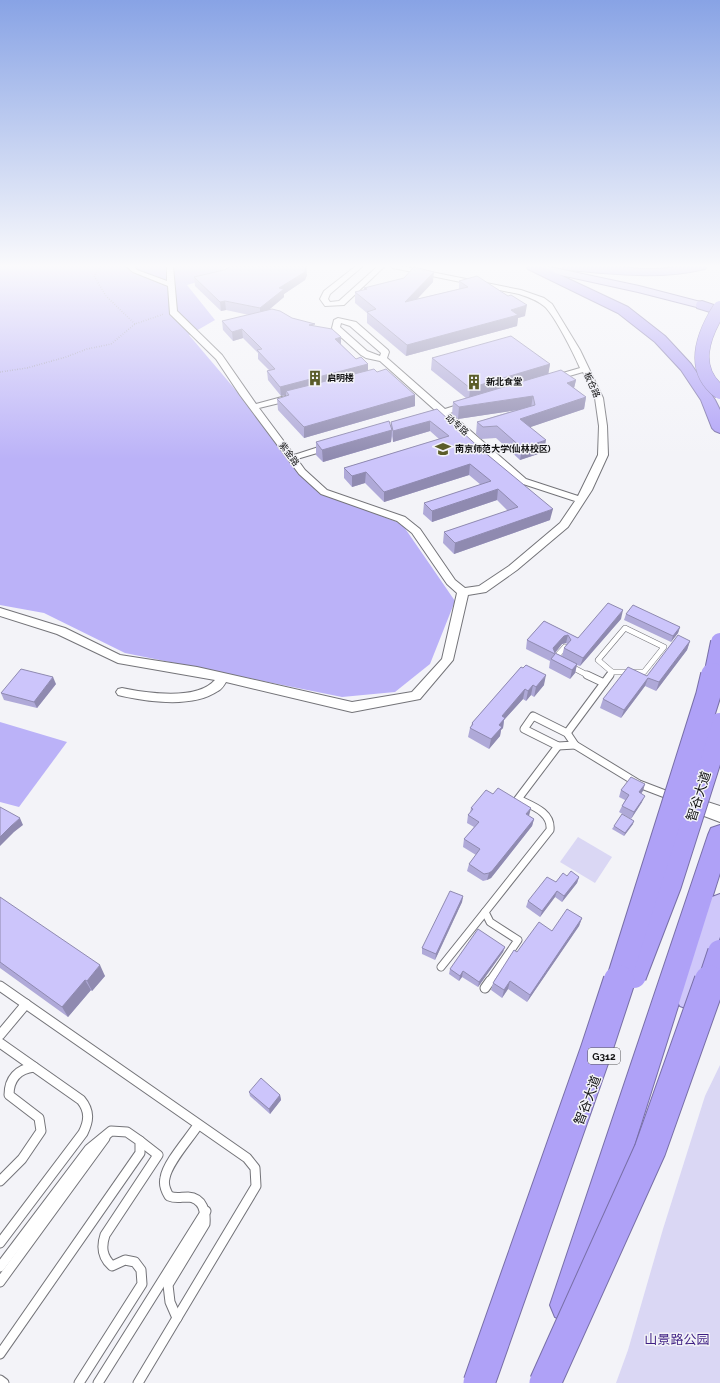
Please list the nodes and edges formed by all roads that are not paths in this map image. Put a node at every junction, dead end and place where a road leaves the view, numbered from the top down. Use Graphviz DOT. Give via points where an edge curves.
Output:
graph roads {
  1 [pos="192,331"];
  2 [pos="339,331"];
  3 [pos="360,331"];
  4 [pos="565,331"];
  5 [pos="649,331"];
  6 [pos="707,331"];
  7 [pos="383,359"];
  8 [pos="585,369"];
  9 [pos="540,383"];
  10 [pos="718,392"];
  11 [pos="305,393"];
  12 [pos="473,404"];
  13 [pos="254,407"];
  14 [pos="443,413"];
  15 [pos="420,420"];
  16 [pos="720,428"];
  17 [pos="337,445"];
  18 [pos="292,458"];
  19 [pos="580,500"];
  20 [pos="463,592"];
  21 [pos="0,612"];
  22 [pos="720,642"];
  23 [pos="565,647"];
  24 [pos="612,672"];
  25 [pos="223,678"];
  26 [pos="604,683"];
  27 [pos="122,692"];
  28 [pos="720,693"];
  29 [pos="720,725"];
  30 [pos="567,733"];
  31 [pos="575,744"];
  32 [pos="558,746"];
  33 [pos="689,803"];
  34 [pos="720,814"];
  35 [pos="720,835"];
  36 [pos="720,904"];
  37 [pos="485,912"];
  38 [pos="720,952"];
  39 [pos="441,967"];
  40 [pos="0,987"];
  41 [pos="485,988"];
  42 [pos="26,1004"];
  43 [pos="0,1035"];
  44 [pos="0,1043"];
  45 [pos="44,1074"];
  46 [pos="198,1125"];
  47 [pos="111,1131"];
  48 [pos="140,1141"];
  49 [pos="0,1180"];
  50 [pos="206,1211"];
  51 [pos="0,1243"];
  52 [pos="0,1267"];
  53 [pos="0,1282"];
  54 [pos="177,1318"];
  55 [pos="0,1354"];
  56 [pos="0,1380"];
  57 [pos="4,1383"];
  58 [pos="80,1383"];
  59 [pos="98,1383"];
  60 [pos="138,1383"];
  61 [pos="466,1383"];
  62 [pos="479,1383"];
  63 [pos="541,1383"];
  64 [pos="545,1383"];
  65 [pos="558,1383"];
  1 -- 13 [label="street, 紫金路" via="219,357"];
  2 -- 7 [label="street" via="364,353"];
  3 -- 7 [label="street" via="385,352"];
  4 -- 8 [label="street, 板仓路"];
  5 -- 16 [label="highway" via="690,373 708,400"];
  6 -- 10 [label="highway, bridge" via="702,352 703,371"];
  7 -- 14 [label="street, 动专路" via="390,371"];
  8 -- 9 [label="street"];
  8 -- 19 [label="street, 板仓路" via="599,398 603,426 603,456"];
  11 -- 13 [label="street"];
  12 -- 14 [label="street"];
  13 -- 18 [label="street, 紫金路"];
  14 -- 15 [label="street"];
  14 -- 19 [label="street, 动专路" via="523,481"];
  17 -- 18 [label="street"];
  18 -- 20 [label="street, 紫金路" via="302,472 324,492 401,519 416,531 451,582"];
  19 -- 20 [label="street, 板仓路" via="564,525 513,568 482,589"];
  20 -- 25 [label="street" via="447,660 416,696 352,707"];
  21 -- 25 [label="street" via="61,630 118,659"];
  22 -- 62 [label="highway, bridge" via="708,696 596,1051"];
  23 -- 26 [label="lane" via="555,658"];
  24 -- 24 [label="lane" via="644,672 664,647 625,628 598,660"];
  24 -- 26 [label="lane"];
  25 -- 27 [label="street" via="215,688 196,696 151,698"];
  26 -- 30 [label="lane"];
  28 -- 33 [label="highway"];
  29 -- 62 [label="highway, 智谷大道 / G312, bridge" via="669,884"];
  30 -- 31 [label="lane"];
  30 -- 32 [label="lane" via="533,716 524,729"];
  31 -- 32 [label="lane"];
  31 -- 33 [label="lane" via="639,784"];
  32 -- 37 [label="lane" via="518,799 546,815 550,830"];
  33 -- 34 [label="street"];
  33 -- 61 [label="main road, 智谷大道 / G312" via="590,1077"];
  35 -- 63 [label="highway"];
  36 -- 65 [label="main road"];
  37 -- 39 [label="lane"];
  37 -- 41 [label="lane" via="490,922 518,940"];
  38 -- 64 [label="highway, bridge" via="650,1150"];
  40 -- 42 [label="lane"];
  42 -- 43 [label="lane"];
  42 -- 46 [label="lane"];
  44 -- 45 [label="lane"];
  45 -- 49 [label="lane" via="34,1067 27,1067 20,1070 10,1082 8,1095 39,1118 41,1128 37,1138 11,1172"];
  45 -- 51 [label="lane" via="82,1100 86,1105 88,1119 83,1133"];
  46 -- 50 [label="lane" via="165,1175 164,1186 169,1196 179,1200 186,1197 199,1200"];
  46 -- 54 [label="lane" via="248,1159 256,1170 257,1178 254,1190"];
  47 -- 48 [label="lane" via="127,1132"];
  47 -- 52 [label="lane" via="89,1149"];
  47 -- 53 [label="lane"];
  48 -- 55 [label="lane" via="140,1153"];
  48 -- 58 [label="lane" via="158,1155 105,1235 102,1251 104,1258 112,1266 126,1259 138,1264 142,1269 142,1284"];
  50 -- 54 [label="lane" via="205,1224 168,1285 171,1306"];
  50 -- 59 [label="lane"];
  54 -- 60 [label="lane"];
  56 -- 57 [label="lane"];
}
